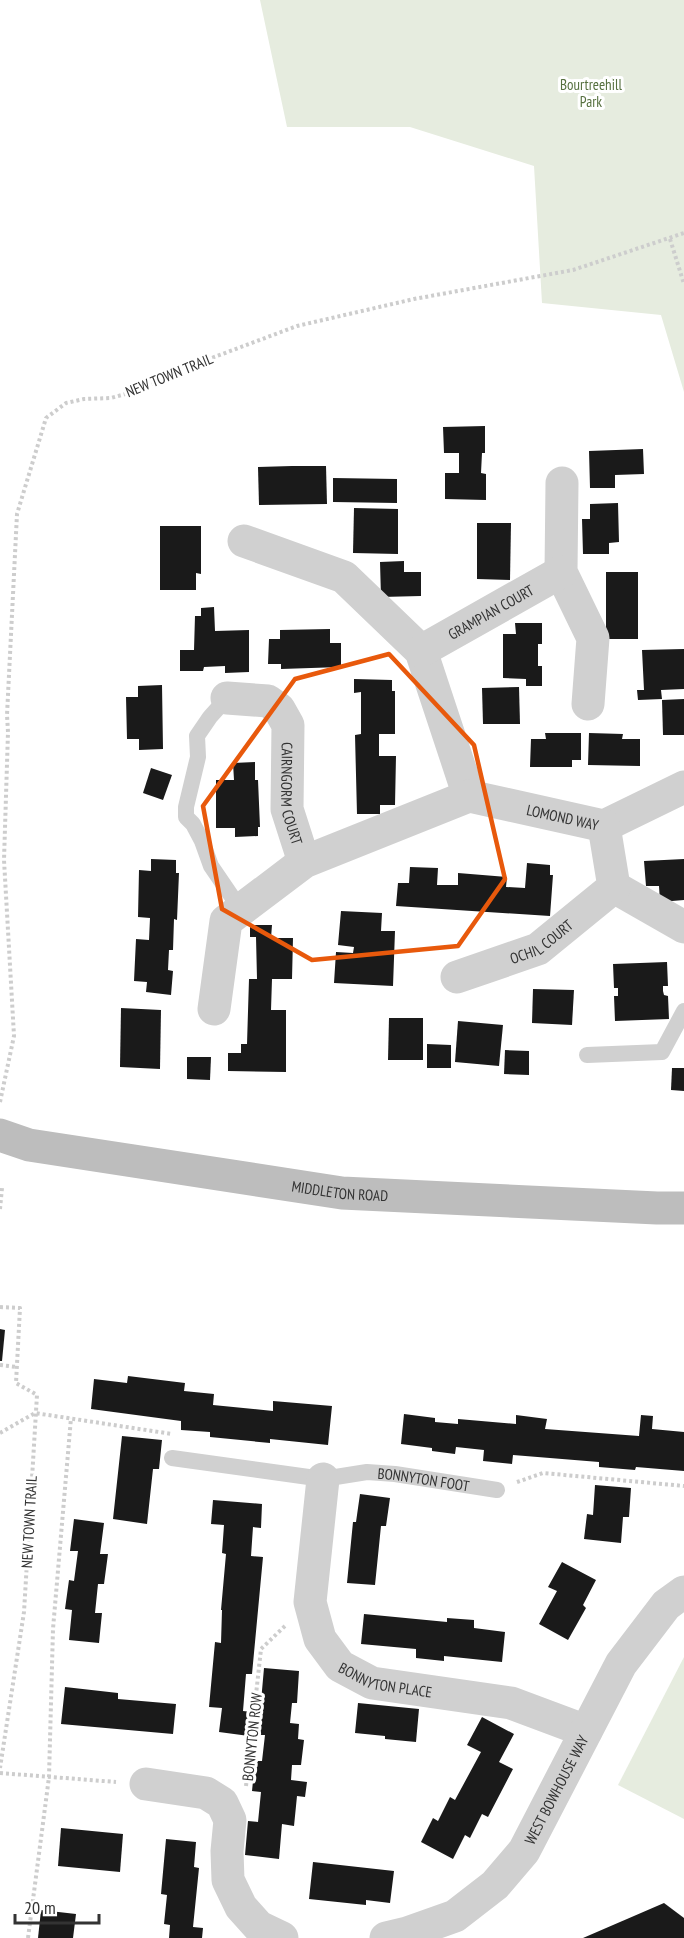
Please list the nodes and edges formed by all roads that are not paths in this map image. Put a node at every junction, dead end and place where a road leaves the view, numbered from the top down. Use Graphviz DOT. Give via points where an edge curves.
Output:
graph roads {
  1 [pos="562,483"];
  2 [pos="244,541"];
  3 [pos="561,572"];
  4 [pos="421,651"];
  5 [pos="227,698"];
  6 [pos="588,704"];
  7 [pos="684,787"];
  8 [pos="469,796"];
  9 [pos="604,826"];
  10 [pos="304,862"];
  11 [pos="614,887"];
  12 [pos="241,910"];
  13 [pos="684,927"];
  14 [pos="457,977"];
  15 [pos="214,1009"];
  16 [pos="684,1011"];
  17 [pos="587,1055"];
  18 [pos="0,1136"];
  19 [pos="684,1208"];
  20 [pos="172,1458"];
  21 [pos="323,1479"];
  22 [pos="497,1490"];
  23 [pos="684,1592"];
  24 [pos="586,1731"];
  25 [pos="146,1784"];
  26 [pos="461,1927"];
  27 [pos="262,1934"];
  28 [pos="386,1938"];
  1 -- 3 [label="street"];
  2 -- 4 [label="street" via="344,577"];
  3 -- 4 [label="street, GRAMPIAN COURT"];
  3 -- 6 [label="street" via="593,639"];
  4 -- 8 [label="street"];
  5 -- 10 [label="street, CAIRNGORM COURT" via="268,701 279,709 288,725 287,808"];
  5 -- 12 [label="lane" via="197,736 198,757 186,817 193,824 211,866"];
  7 -- 9 [label="street, LOMOND WAY"];
  8 -- 9 [label="street, LOMOND WAY"];
  8 -- 10 [label="street, CAIRNGORM COURT"];
  9 -- 11 [label="street"];
  10 -- 12 [label="street, CAIRNGORM COURT"];
  11 -- 13 [label="street"];
  11 -- 14 [label="street, OCHIL COURT" via="538,949"];
  12 -- 15 [label="street, CAIRNGORM COURT" via="226,921"];
  16 -- 17 [label="lane" via="662,1052"];
  18 -- 19 [label="main road, MIDDLETON ROAD" via="29,1145 342,1193"];
  20 -- 21 [label="lane, BONNYTON FOOT"];
  21 -- 22 [label="lane, BONNYTON FOOT" via="367,1472"];
  21 -- 24 [label="street, BONNYTON PLACE" via="310,1602 320,1639 340,1666 372,1683 511,1703"];
  23 -- 24 [label="street, WEST BOWHOUSE WAY" via="666,1605 621,1664"];
  24 -- 26 [label="street, WEST BOWHOUSE WAY" via="524,1851"];
  25 -- 27 [label="street" via="206,1793 222,1803 230,1820 228,1880"];
  26 -- 28 [label="street, WEST BOWHOUSE WAY"];
}
